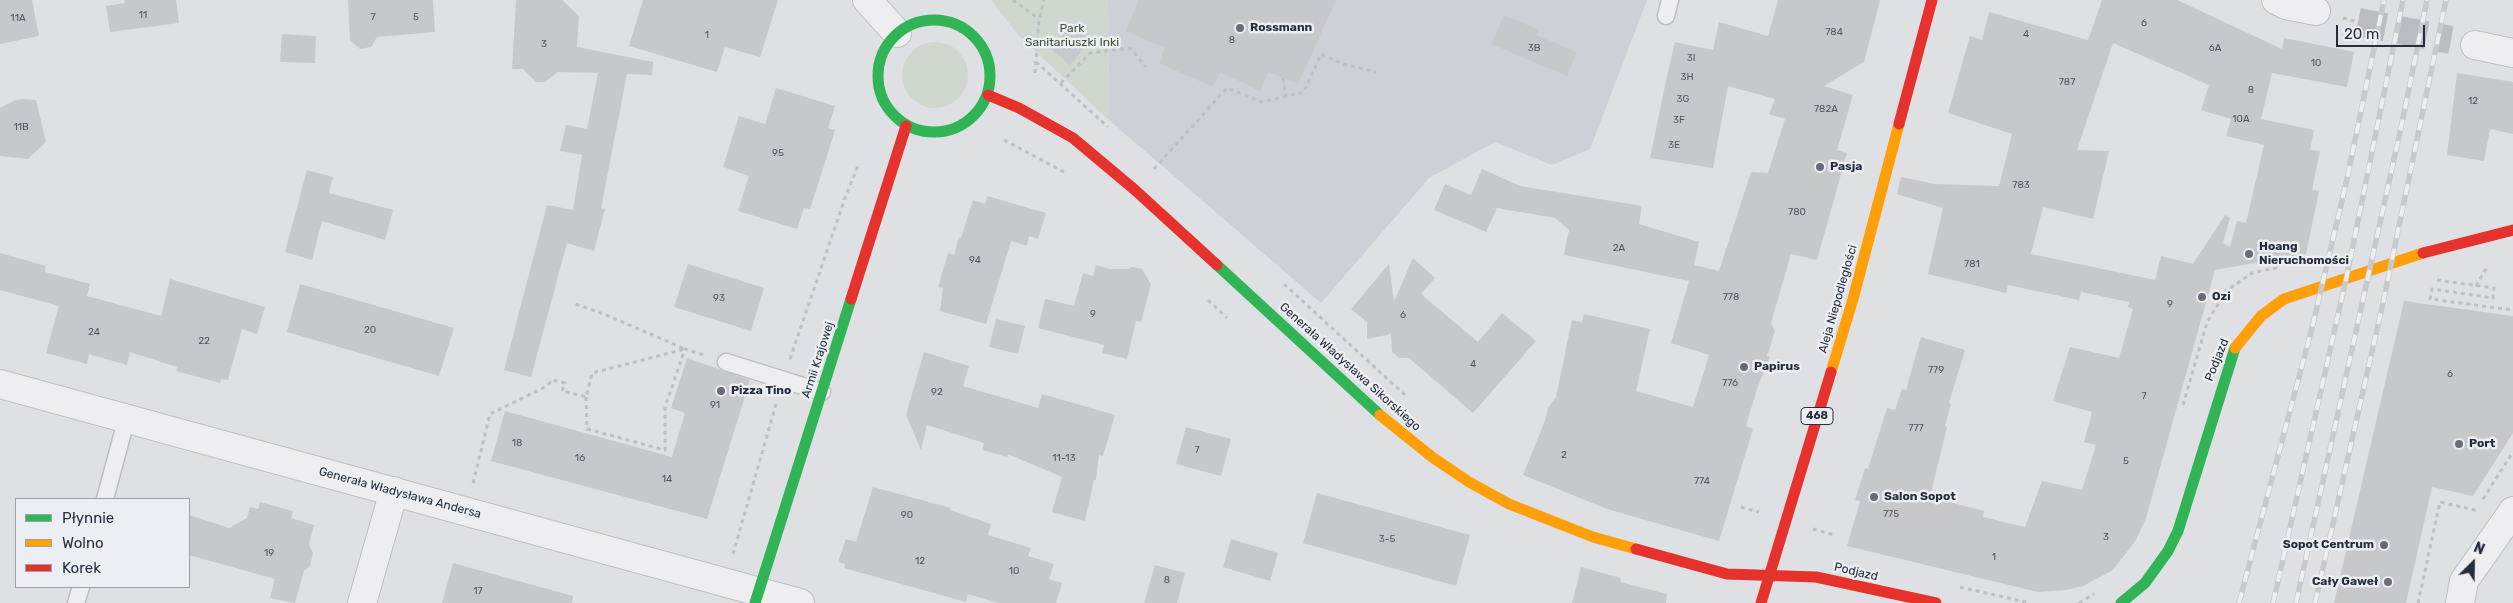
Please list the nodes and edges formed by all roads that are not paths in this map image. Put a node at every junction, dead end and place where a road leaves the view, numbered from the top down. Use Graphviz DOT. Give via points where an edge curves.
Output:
graph roads {
  1 [pos="868,0"];
  2 [pos="1670,0"];
  3 [pos="1932,0"];
  4 [pos="2276,0"];
  5 [pos="2316,11"];
  6 [pos="1666,16"];
  7 [pos="897,33"];
  8 [pos="2475,45"];
  9 [pos="2513,53"];
  10 [pos="988,94"];
  11 [pos="906,126"];
  12 [pos="2513,230"];
  13 [pos="726,362"];
  14 [pos="0,384"];
  15 [pos="822,392"];
  16 [pos="127,418"];
  17 [pos="394,490"];
  18 [pos="105,498"];
  19 [pos="2513,511"];
  20 [pos="1770,576"];
  21 [pos="81,588"];
  22 [pos="757,597"];
  23 [pos="76,603"];
  24 [pos="362,603"];
  25 [pos="800,603"];
  26 [pos="1761,603"];
  27 [pos="1936,603"];
  28 [pos="2121,603"];
  29 [pos="2460,603"];
  1 -- 7 [label="street"];
  2 -- 6 [label="lane"];
  3 -- 20 [label="street, Aleja Niepodległości / 468" via="1853,299"];
  4 -- 5 [label="street"];
  7 -- 10 [label="street" via="942,14 971,33 989,61 991,78"];
  7 -- 11 [label="street" via="884,50 878,71 880,93 890,112"];
  8 -- 9 [label="street"];
  10 -- 11 [label="street" via="979,112 964,125 945,132 925,133"];
  10 -- 20 [label="street, Generała Władysława Sikorskiego" via="1073,138 1135,190 1376,412 1469,482 1509,504 1593,537 1727,574"];
  11 -- 15 [label="street, Armii Krajowej"];
  12 -- 28 [label="street, Podjazd" via="2425,252 2298,293 2261,316 2230,357 2172,544 2145,583"];
  13 -- 15 [label="lane"];
  14 -- 16 [label="street, Generała Władysława Andersa"];
  15 -- 22 [label="street, Armii Krajowej"];
  16 -- 17 [label="street, Generała Władysława Andersa"];
  16 -- 18 [label="lane"];
  17 -- 22 [label="street, Generała Władysława Andersa"];
  17 -- 24 [label="street"];
  19 -- 29 [label="street" via="2464,581"];
  20 -- 26 [label="street, Aleja Niepodległości / 468"];
  20 -- 27 [label="street, Podjazd" via="1816,577"];
  21 -- 23 [label="lane"];
  22 -- 25 [label="street, Generała Władysława Andersa"];
}
